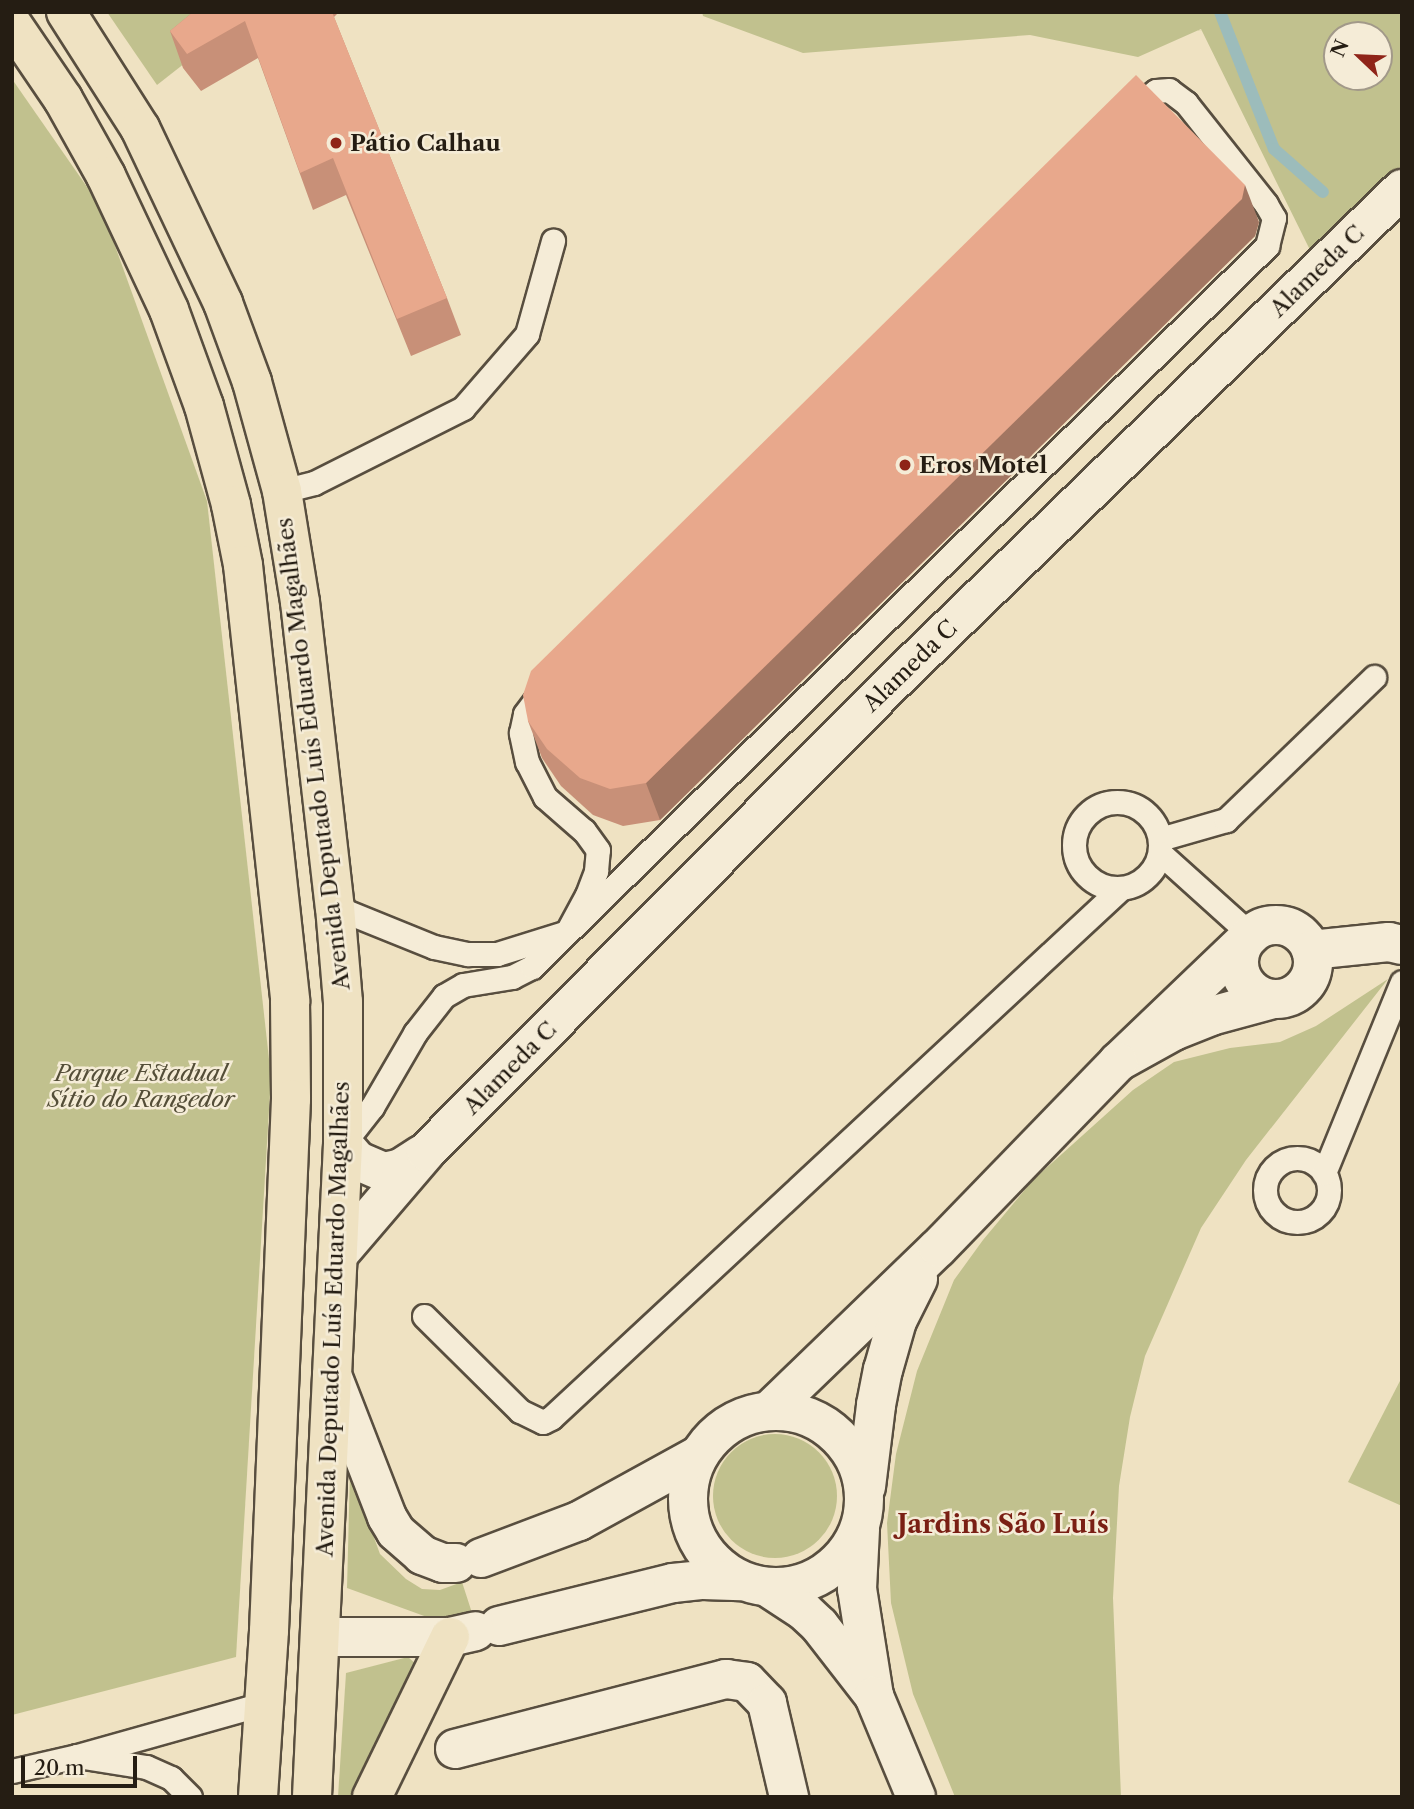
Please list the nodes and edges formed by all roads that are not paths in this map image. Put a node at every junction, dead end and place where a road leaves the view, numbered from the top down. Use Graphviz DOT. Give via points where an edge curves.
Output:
graph roads {
  1 [pos="66,12"];
  2 [pos="12,24"];
  3 [pos="1120,121"];
  4 [pos="1402,189"];
  5 [pos="553,241"];
  6 [pos="282,491"];
  7 [pos="562,671"];
  8 [pos="1374,677"];
  9 [pos="1160,846"];
  10 [pos="1120,889"];
  11 [pos="335,907"];
  12 [pos="567,932"];
  13 [pos="1251,935"];
  14 [pos="1402,945"];
  15 [pos="1311,950"];
  16 [pos="1402,982"];
  17 [pos="1273,999"];
  18 [pos="1118,1062"];
  19 [pos="343,1144"];
  20 [pos="426,1152"];
  21 [pos="1324,1172"];
  22 [pos="938,1248"];
  23 [pos="338,1255"];
  24 [pos="424,1316"];
  25 [pos="332,1375"];
  26 [pos="770,1410"];
  27 [pos="699,1455"];
  28 [pos="863,1514"];
  29 [pos="755,1585"];
  30 [pos="475,1632"];
  31 [pos="320,1637"];
  32 [pos="873,1696"];
  33 [pos="266,1703"];
  34 [pos="455,1749"];
  35 [pos="77,1756"];
  36 [pos="12,1771"];
  37 [pos="190,1797"];
  38 [pos="258,1797"];
  39 [pos="312,1797"];
  40 [pos="372,1797"];
  41 [pos="789,1797"];
  42 [pos="916,1797"];
  1 -- 6 [label="main road, Avenida Deputado Luís Eduardo Magalhães" via="140,128 223,303 252,382"];
  2 -- 33 [label="main road, Avenida Deputado Luís Eduardo Magalhães" via="63,99 106,176 169,310 204,406 243,565 290,1001"];
  3 -- 12 [label="lane" via="1156,90 1169,90 1186,103 1274,218 1267,246"];
  4 -- 20 [label="street, Alameda C" via="890,685"];
  5 -- 6 [label="lane" via="527,334 463,408 314,483"];
  6 -- 11 [label="main road, Avenida Deputado Luís Eduardo Magalhães" via="300,602"];
  7 -- 12 [label="lane" via="532,701 521,733 527,762 545,797 584,831 598,850 587,895"];
  8 -- 9 [label="lane" via="1226,820"];
  9 -- 10 [label="lane" via="1147,877"];
  9 -- 10 [label="lane" via="1156,825 1148,814 1124,802 1110,802 1085,816 1077,828 1075,857 1082,871 1106,888"];
  9 -- 13 [label="lane"];
  10 -- 24 [label="lane" via="551,1418 543,1422 520,1411"];
  11 -- 12 [label="lane" via="434,947 468,954 497,954"];
  11 -- 19 [label="main road, Avenida Deputado Luís Eduardo Magalhães" via="343,1002"];
  12 -- 19 [label="lane" via="532,967 512,976 463,985 443,996"];
  13 -- 15 [label="street" via="1273,925 1285,926"];
  13 -- 17 [label="street" via="1244,945 1240,969 1251,990"];
  13 -- 18 [label="street"];
  14 -- 15 [label="street" via="1389,942"];
  15 -- 17 [label="street" via="1311,974 1305,985 1297,993"];
  16 -- 21 [label="lane"];
  17 -- 18 [label="street" via="1174,1031"];
  18 -- 22 [label="street"];
  19 -- 20 [label="street, Alameda C" via="358,1161 384,1172 401,1168"];
  19 -- 23 [label="main road, Avenida Deputado Luís Eduardo Magalhães"];
  20 -- 23 [label="street, Alameda C"];
  22 -- 26 [label="street"];
  22 -- 28 [label="street" via="897,1321 876,1405"];
  23 -- 25 [label="main road, Avenida Deputado Luís Eduardo Magalhães"];
  25 -- 27 [label="street" via="387,1517 396,1532 422,1555 443,1563 468,1561 579,1521"];
  25 -- 31 [label="main road, Avenida Deputado Luís Eduardo Magalhães"];
  26 -- 27 [label="street" via="742,1417 717,1433"];
  26 -- 28 [label="street" via="799,1413 826,1425 846,1445 860,1470"];
  27 -- 29 [label="street" via="688,1484 688,1513 698,1542 716,1565"];
  28 -- 29 [label="street" via="846,1553 825,1574 799,1585"];
  28 -- 32 [label="street" via="857,1589"];
  29 -- 30 [label="street" via="703,1580 673,1583"];
  29 -- 32 [label="street" via="804,1611 819,1625"];
  30 -- 31 [label="street"];
  30 -- 40 [label="main road"];
  31 -- 39 [label="main road, Avenida Deputado Luís Eduardo Magalhães"];
  32 -- 42 [label="street"];
  33 -- 35 [label="lane"];
  33 -- 38 [label="main road, Avenida Deputado Luís Eduardo Magalhães"];
  34 -- 41 [label="street" via="726,1679 747,1682 767,1703"];
  35 -- 36 [label="lane"];
  35 -- 37 [label="lane" via="146,1767 170,1778"];
}
